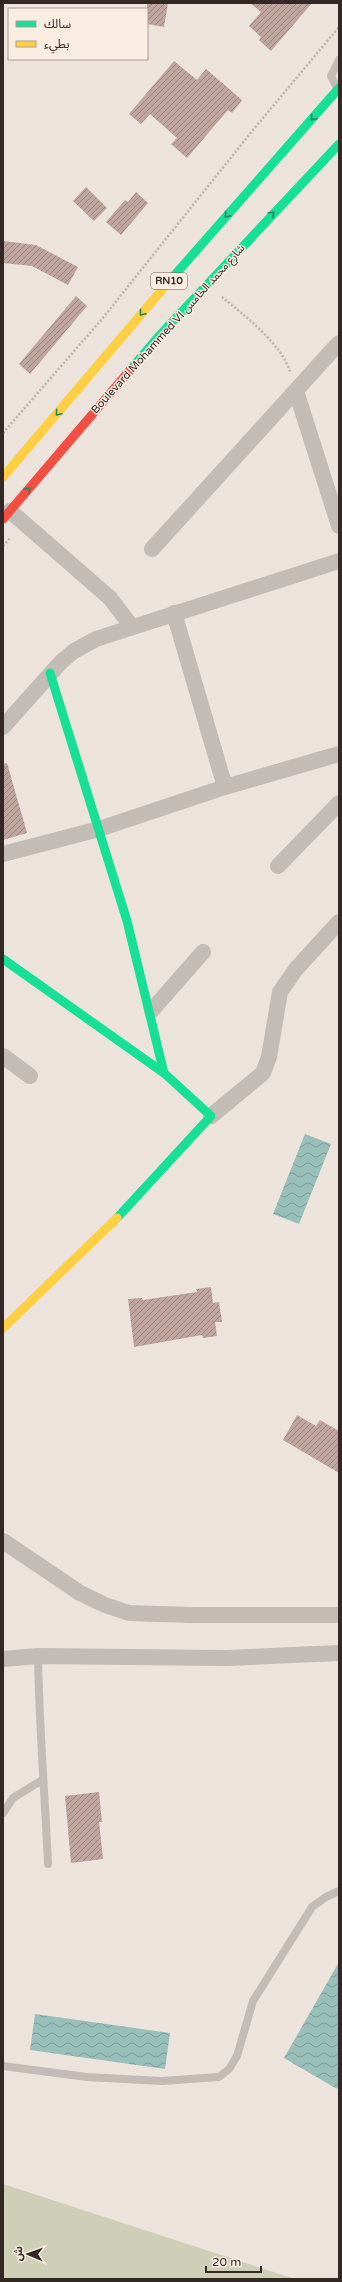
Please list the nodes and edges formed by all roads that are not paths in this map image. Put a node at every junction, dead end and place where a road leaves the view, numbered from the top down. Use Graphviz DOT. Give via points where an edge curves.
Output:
graph roads {
  1 [pos="339,60"];
  2 [pos="339,90"];
  3 [pos="339,144"];
  4 [pos="339,343"];
  5 [pos="296,391"];
  6 [pos="3,477"];
  7 [pos="7,515"];
  8 [pos="339,526"];
  9 [pos="152,549"];
  10 [pos="339,562"];
  11 [pos="174,613"];
  12 [pos="132,627"];
  13 [pos="50,673"];
  14 [pos="3,727"];
  15 [pos="339,754"];
  16 [pos="225,787"];
  17 [pos="339,803"];
  18 [pos="99,829"];
  19 [pos="3,854"];
  20 [pos="278,866"];
  21 [pos="339,922"];
  22 [pos="203,952"];
  23 [pos="3,959"];
  24 [pos="152,1010"];
  25 [pos="3,1056"];
  26 [pos="164,1073"];
  27 [pos="30,1076"];
  28 [pos="212,1116"];
  29 [pos="3,1328"];
  30 [pos="3,1542"];
  31 [pos="339,1615"];
  32 [pos="339,1653"];
  33 [pos="38,1656"];
  34 [pos="3,1659"];
  35 [pos="42,1780"];
  36 [pos="3,1813"];
  37 [pos="48,1864"];
  38 [pos="339,1891"];
  39 [pos="3,2066"];
  1 -- 2 [label="lane" via="331,76"];
  2 -- 6 [label="main road, RN10, one-way" via="160,292"];
  7 -- 3 [label="main road, Boulevard Mohammed VI شارع محمد الخامس / RN10, one-way" via="207,283"];
  4 -- 5 [label="street"];
  5 -- 8 [label="street"];
  5 -- 9 [label="street"];
  7 -- 12 [label="street" via="110,598"];
  10 -- 11 [label="street"];
  11 -- 12 [label="street"];
  11 -- 16 [label="street"];
  12 -- 13 [label="street" via="96,639 74,651"];
  13 -- 14 [label="street"];
  13 -- 18 [label="main road"];
  15 -- 16 [label="street"];
  16 -- 18 [label="street"];
  17 -- 20 [label="street"];
  18 -- 19 [label="street"];
  18 -- 24 [label="main road"];
  21 -- 28 [label="street" via="296,969 280,992 269,1057 263,1073"];
  22 -- 24 [label="street"];
  23 -- 26 [label="main road"];
  24 -- 26 [label="main road"];
  25 -- 27 [label="street"];
  26 -- 28 [label="main road"];
  28 -- 29 [label="main road" via="130,1205"];
  30 -- 31 [label="street" via="80,1592 105,1605 129,1613"];
  32 -- 33 [label="street" via="226,1658"];
  33 -- 34 [label="street"];
  33 -- 35 [label="lane"];
  35 -- 36 [label="lane" via="13,1798"];
  35 -- 37 [label="lane" via="46,1805"];
  38 -- 39 [label="lane" via="312,1907 254,2001 237,2056 229,2069 219,2077 162,2081 88,2077"];
}
